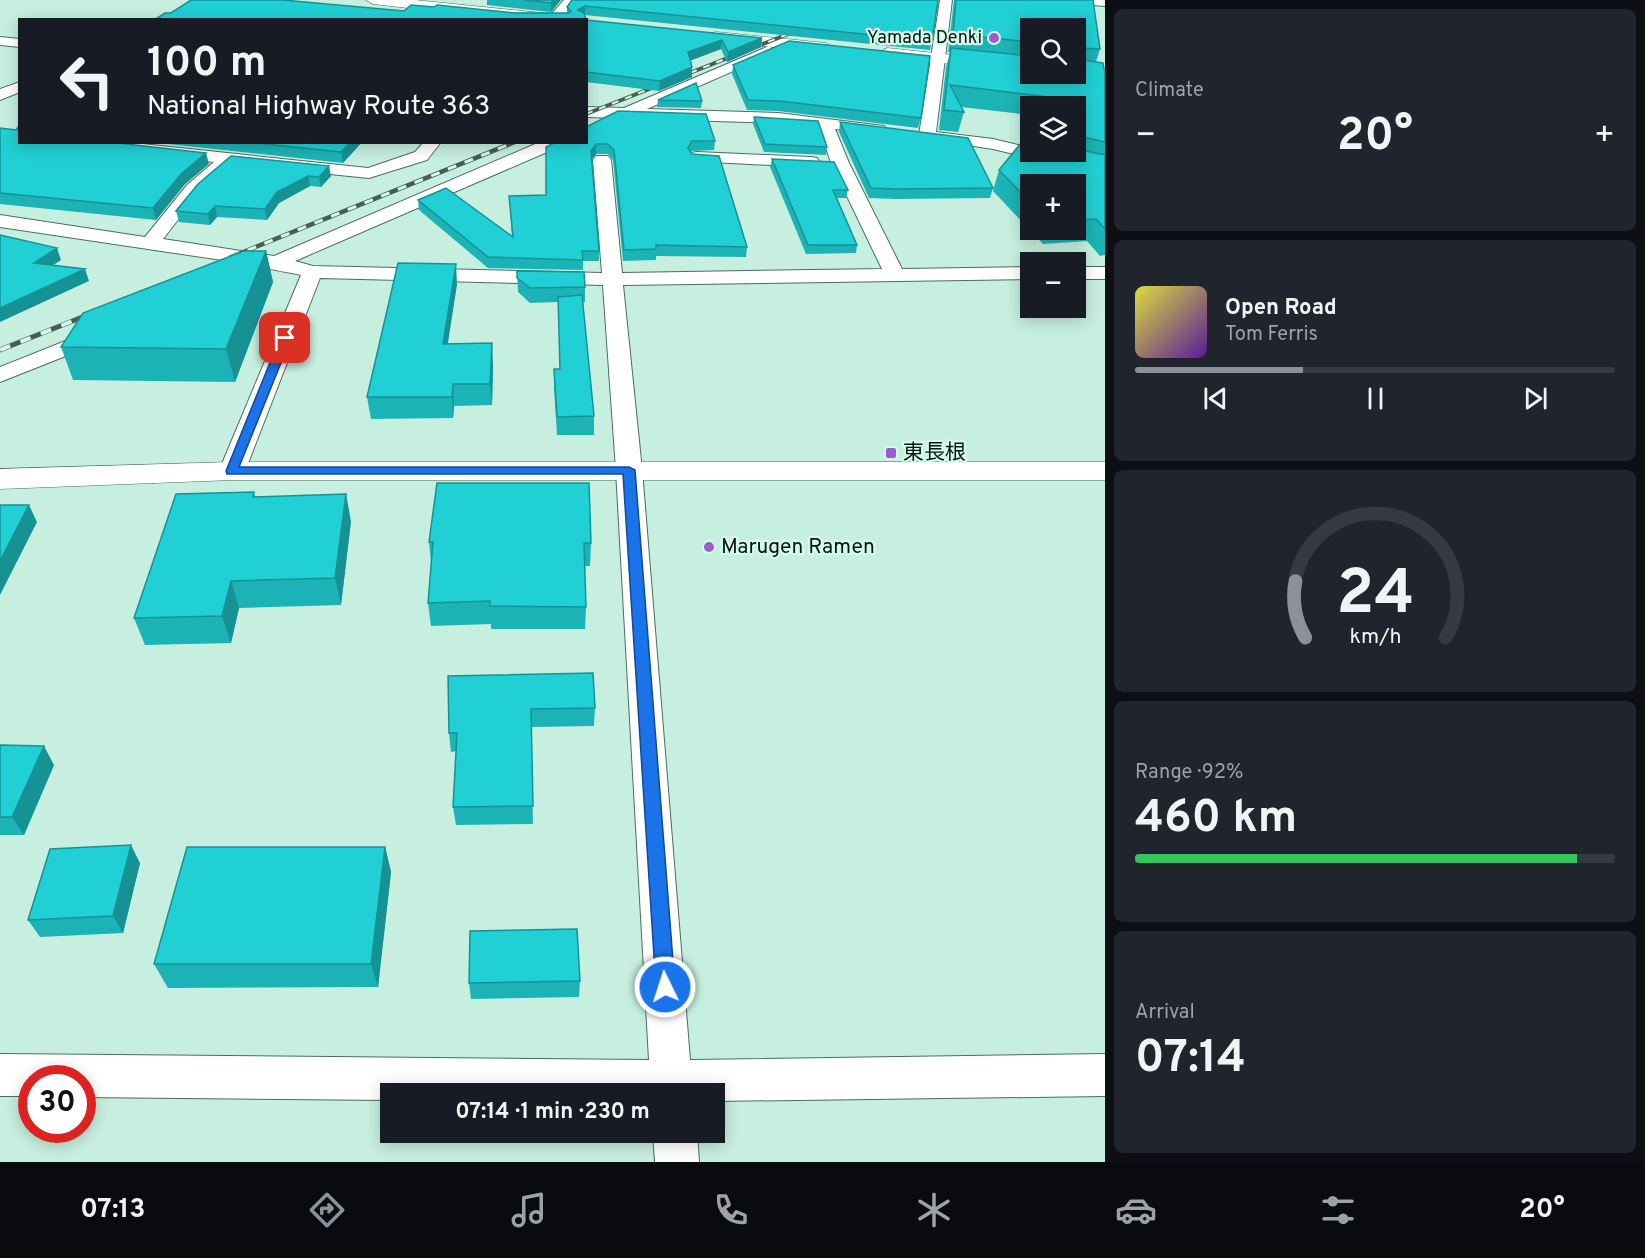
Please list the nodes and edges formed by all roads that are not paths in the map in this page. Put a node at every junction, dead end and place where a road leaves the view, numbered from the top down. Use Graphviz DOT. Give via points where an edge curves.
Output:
graph roads {
  1 [pos="374,0"];
  2 [pos="571,0"];
  3 [pos="946,0"];
  4 [pos="1081,0"];
  5 [pos="1105,2"];
  6 [pos="546,18"];
  7 [pos="557,18"];
  8 [pos="702,35"];
  9 [pos="0,41"];
  10 [pos="18,43"];
  11 [pos="784,44"];
  12 [pos="842,50"];
  13 [pos="866,52"];
  14 [pos="936,58"];
  15 [pos="1020,67"];
  16 [pos="18,87"];
  17 [pos="0,95"];
  18 [pos="588,112"];
  19 [pos="622,115"];
  20 [pos="825,123"];
  21 [pos="588,128"];
  22 [pos="893,131"];
  23 [pos="108,144"];
  24 [pos="431,144"];
  25 [pos="550,144"];
  26 [pos="697,157"];
  27 [pos="228,159"];
  28 [pos="602,160"];
  29 [pos="840,163"];
  30 [pos="1105,171"];
  31 [pos="0,221"];
  32 [pos="151,242"];
  33 [pos="276,262"];
  34 [pos="312,272"];
  35 [pos="894,273"];
  36 [pos="1020,273"];
  37 [pos="1086,273"];
  38 [pos="1105,273"];
  39 [pos="243,275"];
  40 [pos="611,279"];
  41 [pos="122,325"];
  42 [pos="0,375"];
  43 [pos="629,470"];
  44 [pos="232,471"];
  45 [pos="1105,471"];
  46 [pos="0,479"];
  47 [pos="0,1075"];
  48 [pos="1105,1075"];
  49 [pos="448,1083"];
  50 [pos="672,1083"];
  51 [pos="725,1086"];
  52 [pos="676,1143"];
  53 [pos="677,1162"];
  1 -- 6 [label="main road"];
  2 -- 7 [label="street"];
  3 -- 14 [label="street"];
  4 -- 5 [label="street"];
  8 -- 11 [label="main road"];
  9 -- 10 [label="street"];
  11 -- 12 [label="main road"];
  11 -- 19 [label="street"];
  13 -- 14 [label="main road"];
  14 -- 15 [label="main road"];
  14 -- 30 [label="street" via="921,134 993,144"];
  16 -- 17 [label="street"];
  18 -- 19 [label="street"];
  19 -- 20 [label="street" via="778,118"];
  19 -- 21 [label="street"];
  20 -- 22 [label="street"];
  20 -- 29 [label="street"];
  23 -- 27 [label="street"];
  24 -- 27 [label="street" via="421,156 369,173"];
  25 -- 33 [label="street"];
  26 -- 29 [label="street"];
  27 -- 32 [label="street" via="193,189"];
  28 -- 40 [label="street"];
  29 -- 35 [label="street"];
  31 -- 32 [label="street"];
  32 -- 33 [label="street"];
  33 -- 34 [label="street"];
  33 -- 39 [label="street"];
  34 -- 40 [label="street"];
  34 -- 44 [label="street"];
  35 -- 36 [label="street"];
  35 -- 40 [label="street"];
  37 -- 38 [label="street"];
  40 -- 43 [label="street"];
  41 -- 42 [label="street"];
  43 -- 44 [label="main road"];
  43 -- 45 [label="main road"];
  43 -- 50 [label="street"];
  44 -- 46 [label="main road"];
  47 -- 49 [label="street"];
  48 -- 51 [label="street"];
  52 -- 53 [label="street"];
}
